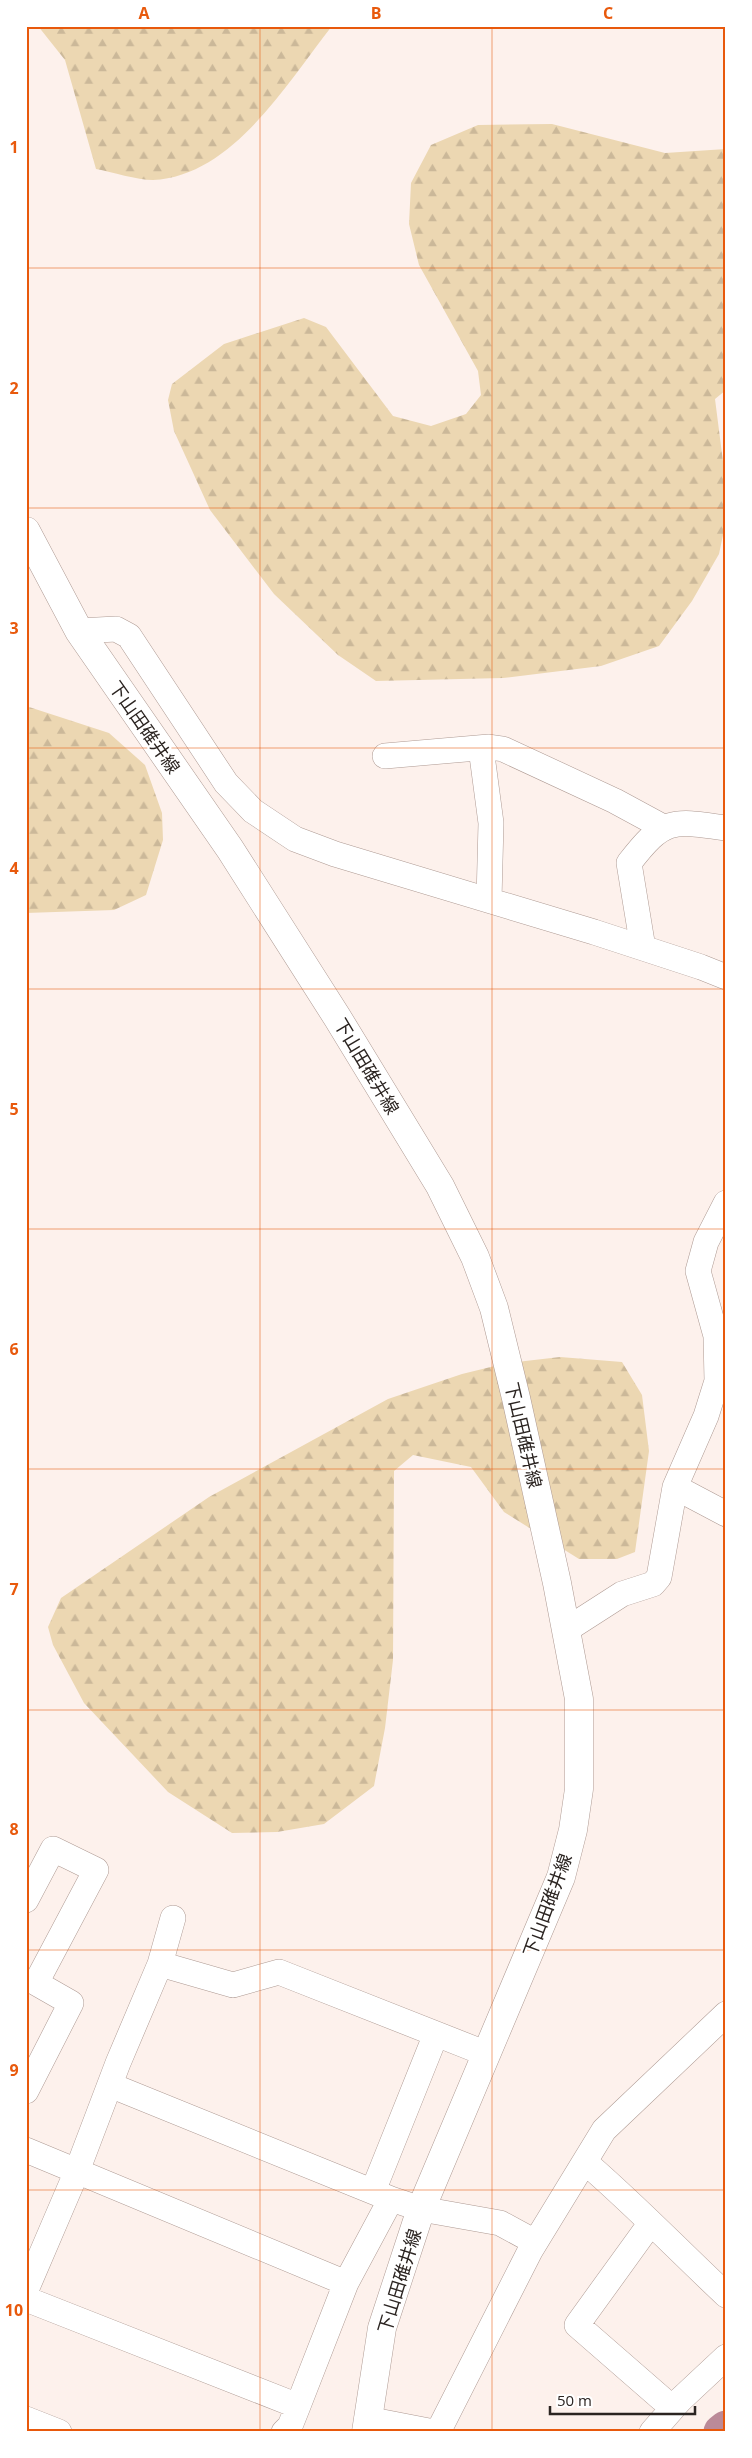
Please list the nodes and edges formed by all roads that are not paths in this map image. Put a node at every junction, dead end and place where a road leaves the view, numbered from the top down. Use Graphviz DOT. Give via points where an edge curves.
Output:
graph roads {
  1 [pos="26,531"];
  2 [pos="79,631"];
  3 [pos="481,748"];
  4 [pos="385,756"];
  5 [pos="663,827"];
  6 [pos="726,828"];
  7 [pos="489,900"];
  8 [pos="644,948"];
  9 [pos="726,977"];
  10 [pos="726,1202"];
  11 [pos="675,1487"];
  12 [pos="726,1514"];
  13 [pos="566,1630"];
  14 [pos="26,1900"];
  15 [pos="172,1918"];
  16 [pos="160,1964"];
  17 [pos="726,2014"];
  18 [pos="436,2034"];
  19 [pos="487,2054"];
  20 [pos="110,2085"];
  21 [pos="26,2091"];
  22 [pos="26,2150"];
  23 [pos="585,2162"];
  24 [pos="77,2171"];
  25 [pos="382,2195"];
  26 [pos="421,2209"];
  27 [pos="650,2224"];
  28 [pos="535,2242"];
  29 [pos="346,2283"];
  30 [pos="26,2290"];
  31 [pos="726,2295"];
  32 [pos="26,2299"];
  33 [pos="726,2358"];
  34 [pos="662,2399"];
  35 [pos="298,2406"];
  36 [pos="26,2419"];
  37 [pos="367,2426"];
  38 [pos="59,2432"];
  39 [pos="284,2432"];
  40 [pos="434,2432"];
  41 [pos="438,2432"];
  42 [pos="652,2432"];
  1 -- 2 [label="main road, 下山田碓井線"];
  2 -- 7 [label="street" via="116,629 129,636 226,783 253,811 295,839"];
  2 -- 13 [label="main road, 下山田碓井線" via="230,849 337,1017 440,1186 475,1257 494,1308 514,1389"];
  3 -- 4 [label="street"];
  3 -- 5 [label="street" via="503,749"];
  3 -- 7 [label="street" via="491,823"];
  5 -- 6 [label="street" via="686,822"];
  5 -- 8 [label="street" via="649,837 629,863"];
  7 -- 8 [label="street"];
  8 -- 9 [label="street"];
  10 -- 11 [label="street" via="706,1242 698,1271 716,1336 717,1381 706,1416"];
  11 -- 12 [label="street"];
  11 -- 13 [label="street" via="659,1577 653,1584 622,1594"];
  13 -- 19 [label="main road, 下山田碓井線" via="579,1708 579,1789 573,1830 560,1878"];
  14 -- 21 [label="street" via="53,1849 96,1870 36,1983 71,2003"];
  15 -- 16 [label="street"];
  16 -- 18 [label="street" via="233,1985 279,1972"];
  16 -- 20 [label="street"];
  17 -- 23 [label="street" via="604,2130"];
  18 -- 19 [label="street"];
  18 -- 25 [label="street"];
  19 -- 26 [label="main road, 下山田碓井線"];
  20 -- 24 [label="street"];
  20 -- 25 [label="street"];
  22 -- 24 [label="street"];
  23 -- 27 [label="street" via="626,2197"];
  23 -- 28 [label="street"];
  24 -- 29 [label="street"];
  24 -- 30 [label="street"];
  25 -- 26 [label="street"];
  25 -- 29 [label="street"];
  26 -- 28 [label="street" via="500,2224"];
  26 -- 37 [label="main road, 下山田碓井線" via="382,2328"];
  27 -- 31 [label="street"];
  27 -- 34 [label="street" via="577,2325"];
  28 -- 41 [label="street"];
  29 -- 35 [label="street"];
  32 -- 35 [label="street"];
  33 -- 42 [label="street" via="680,2400"];
  35 -- 39 [label="street"];
  36 -- 38 [label="street"];
  37 -- 40 [label="street"];
}
